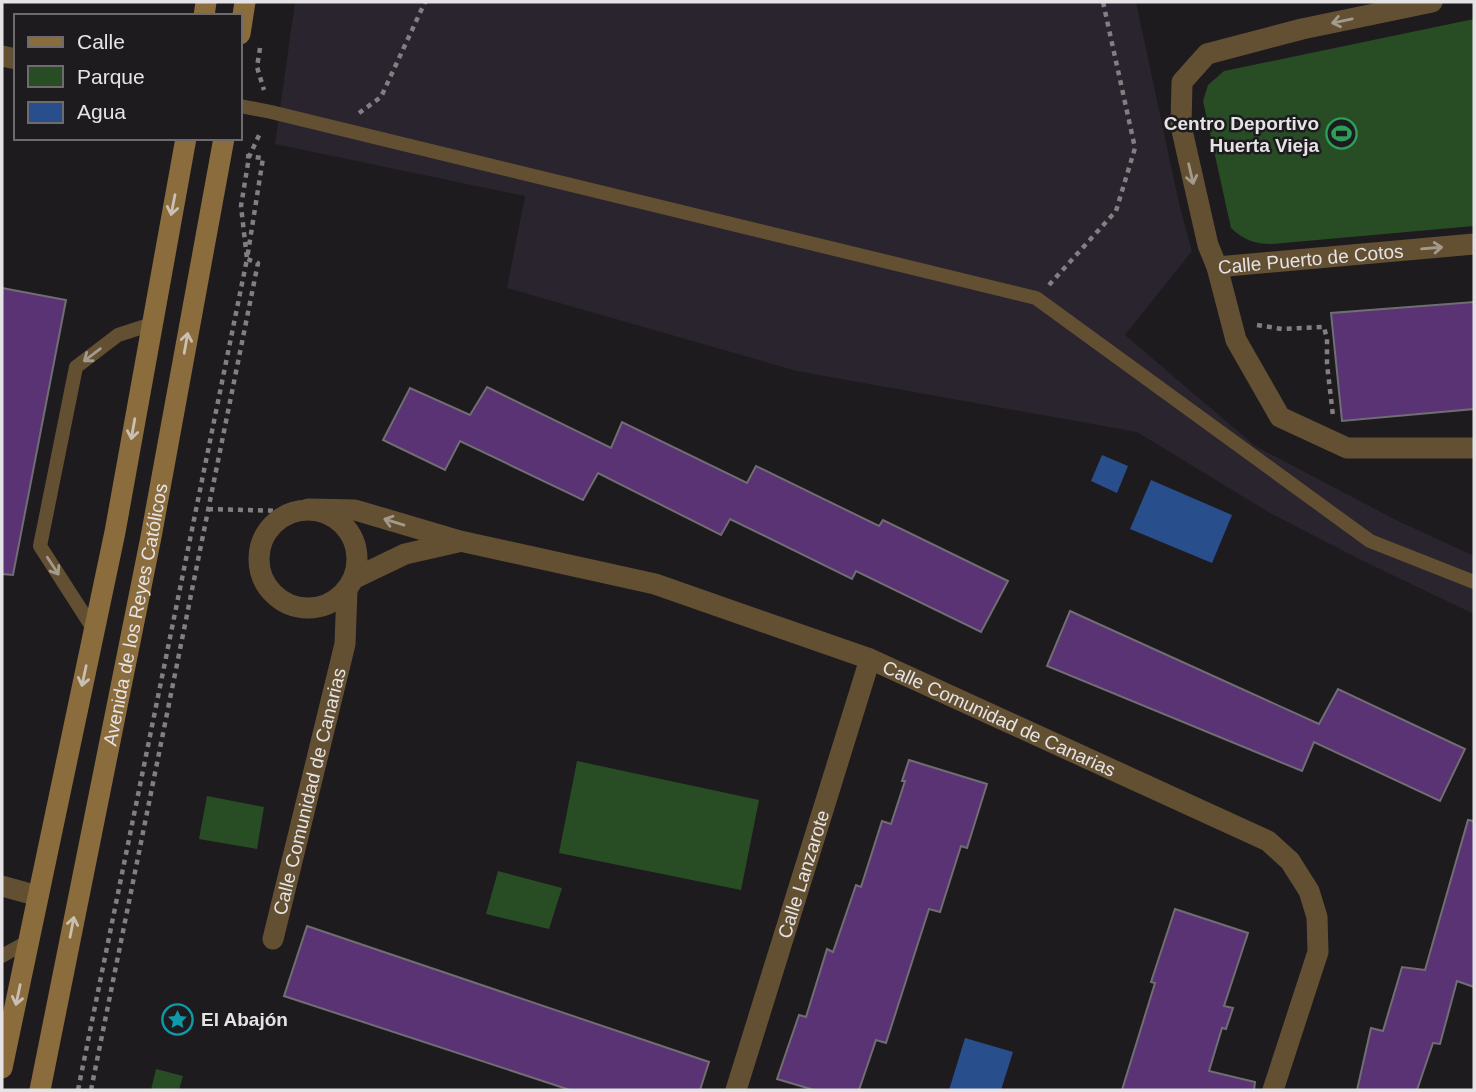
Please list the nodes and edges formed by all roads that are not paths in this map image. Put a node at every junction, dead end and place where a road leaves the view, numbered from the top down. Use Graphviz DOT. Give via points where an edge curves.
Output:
graph roads {
  1 [pos="1432,2"];
  2 [pos="242,106"];
  3 [pos="186,140"];
  4 [pos="223,146"];
  5 [pos="1474,244"];
  6 [pos="1217,267"];
  7 [pos="152,324"];
  8 [pos="1474,448"];
  9 [pos="301,510"];
  10 [pos="460,541"];
  11 [pos="1474,583"];
  12 [pos="350,584"];
  13 [pos="313,608"];
  14 [pos="94,630"];
  15 [pos="345,644"];
  16 [pos="870,659"];
  17 [pos="2,886"];
  18 [pos="38,896"];
  19 [pos="273,939"];
  20 [pos="29,941"];
  21 [pos="2,956"];
  22 [pos="2,1068"];
  23 [pos="40,1090"];
  24 [pos="736,1090"];
  25 [pos="1273,1090"];
  1 -- 6 [label="street, one-way" via="1207,54 1182,82 1181,126 1208,246"];
  2 -- 11 [label="lane" via="1036,298 1370,541"];
  3 -- 7 [label="street, Avenida de los Reyes Católicos, one-way"];
  23 -- 4 [label="street, Avenida de los Reyes Católicos, one-way" via="151,537"];
  6 -- 5 [label="street, Calle Puerto de Cotos, one-way"];
  6 -- 8 [label="street, Calle Puerto de Cotos" via="1236,340 1280,417 1347,448"];
  7 -- 14 [label="street, Avenida de los Reyes Católicos, one-way"];
  7 -- 14 [label="lane, one-way" via="118,335 76,367 40,546"];
  10 -- 9 [label="street, Calle Comunidad de Canarias, one-way" via="355,510"];
  9 -- 12 [label="street" via="336,518 354,540 357,566"];
  9 -- 13 [label="street" via="270,527 262,539 259,568 272,594 298,608"];
  10 -- 12 [label="street, Calle Comunidad de Canarias" via="405,554"];
  10 -- 16 [label="street, Calle Comunidad de Canarias" via="655,584"];
  12 -- 13 [label="street" via="338,598"];
  12 -- 15 [label="street, Calle Comunidad de Canarias"];
  13 -- 15 [label="street, Calle Comunidad de Canarias"];
  14 -- 18 [label="street, Avenida de los Reyes Católicos, one-way"];
  15 -- 19 [label="street, Calle Comunidad de Canarias"];
  16 -- 24 [label="street, Calle Lanzarote"];
  16 -- 25 [label="street, Calle Comunidad de Canarias" via="1268,841 1290,861 1309,891 1317,917 1318,952"];
  17 -- 18 [label="street"];
  18 -- 20 [label="street, Avenida de los Reyes Católicos"];
  20 -- 21 [label="lane"];
  20 -- 22 [label="street, Avenida de los Reyes Católicos, one-way"];
}
